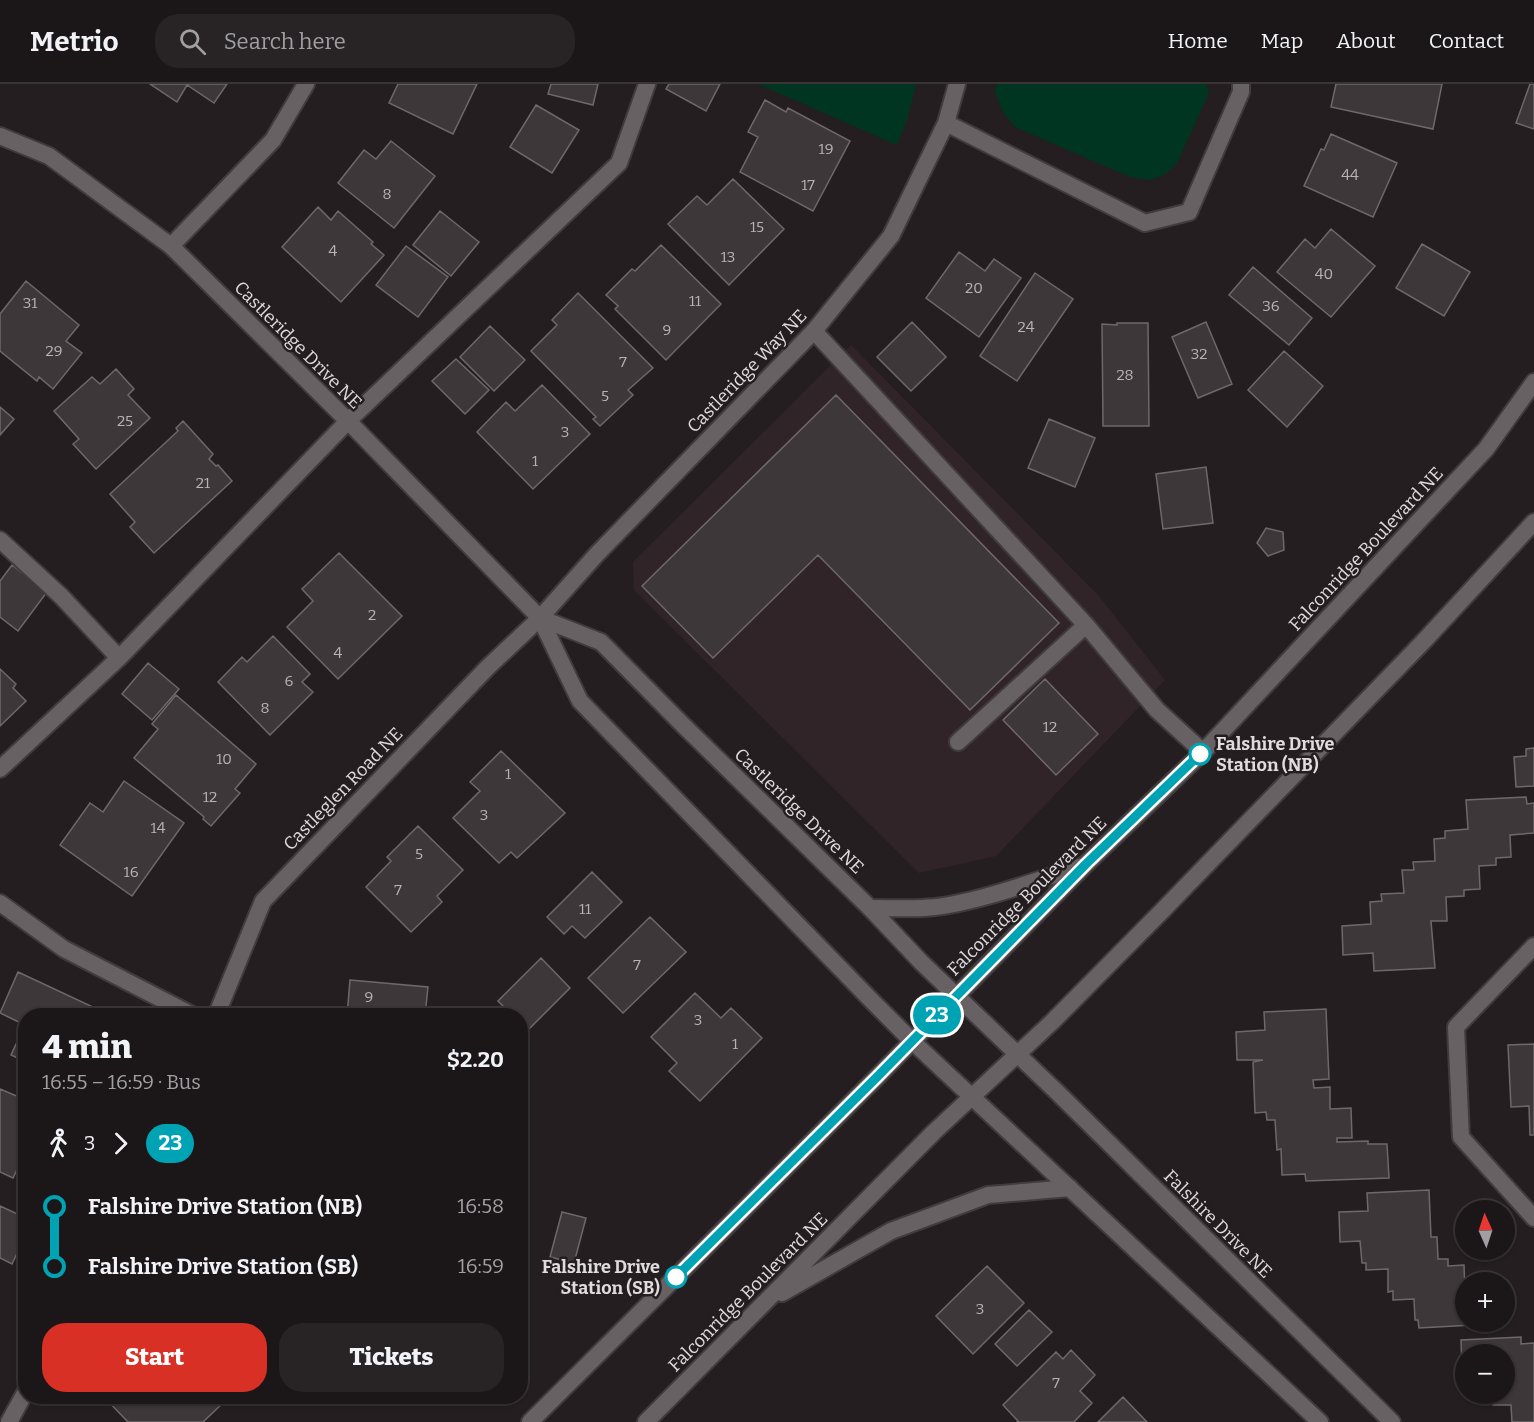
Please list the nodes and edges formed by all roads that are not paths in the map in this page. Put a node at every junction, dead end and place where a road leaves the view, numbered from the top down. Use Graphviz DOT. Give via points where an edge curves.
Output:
graph roads {
  1 [pos="306,84"];
  2 [pos="647,84"];
  3 [pos="957,84"];
  4 [pos="1241,84"];
  5 [pos="946,123"];
  6 [pos="0,136"];
  7 [pos="171,246"];
  8 [pos="814,331"];
  9 [pos="1534,382"];
  10 [pos="348,421"];
  11 [pos="1534,522"];
  12 [pos="0,540"];
  13 [pos="540,618"];
  14 [pos="1086,625"];
  15 [pos="119,658"];
  16 [pos="958,742"];
  17 [pos="1203,752"];
  18 [pos="0,769"];
  19 [pos="1086,864"];
  20 [pos="0,903"];
  21 [pos="870,908"];
  22 [pos="1534,946"];
  23 [pos="956,995"];
  24 [pos="178,1008"];
  25 [pos="219,1008"];
  26 [pos="912,1041"];
  27 [pos="1016,1053"];
  28 [pos="973,1097"];
  29 [pos="1070,1188"];
  30 [pos="1534,1218"];
  31 [pos="764,1304"];
  32 [pos="19,1404"];
  33 [pos="9,1422"];
  34 [pos="530,1422"];
  35 [pos="646,1422"];
  36 [pos="1320,1422"];
  37 [pos="1392,1422"];
  1 -- 7 [label="street" via="273,140"];
  2 -- 10 [label="street" via="619,163"];
  3 -- 5 [label="street, Castleridge Way NE"];
  4 -- 5 [label="street" via="1241,92 1189,212 1145,223"];
  5 -- 8 [label="street, Castleridge Way NE" via="891,236"];
  6 -- 7 [label="street, Castleridge Drive NE" via="49,156"];
  7 -- 10 [label="street, Castleridge Drive NE"];
  8 -- 13 [label="street, Castleridge Way NE"];
  8 -- 14 [label="street"];
  9 -- 17 [label="street, Falconridge Boulevard NE" via="1486,450"];
  10 -- 13 [label="street, Castleridge Drive NE"];
  10 -- 15 [label="street"];
  11 -- 27 [label="street, Falconridge Boulevard NE" via="1169,904"];
  12 -- 15 [label="street" via="61,596"];
  13 -- 21 [label="street, Castleridge Drive NE" via="601,642"];
  13 -- 25 [label="street, Castleglen Road NE" via="263,901"];
  13 -- 26 [label="street, Castleridge Drive NE" via="580,701"];
  14 -- 16 [label="street"];
  14 -- 17 [label="street" via="1157,710"];
  15 -- 18 [label="street"];
  17 -- 19 [label="street, Falconridge Boulevard NE"];
  19 -- 21 [label="street" via="949,905"];
  19 -- 23 [label="street, Falconridge Boulevard NE"];
  20 -- 24 [label="street" via="64,949"];
  21 -- 23 [label="street, Castleridge Drive NE"];
  22 -- 30 [label="street" via="1456,1027 1461,1137"];
  23 -- 26 [label="street, Falconridge Boulevard NE"];
  23 -- 27 [label="street, Castleridge Drive NE"];
  26 -- 28 [label="street, Castleridge Drive NE"];
  26 -- 34 [label="street, Falconridge Boulevard NE"];
  27 -- 28 [label="street, Falconridge Boulevard NE"];
  27 -- 37 [label="street, Falshire Drive NE"];
  28 -- 29 [label="street"];
  28 -- 31 [label="street, Falconridge Boulevard NE"];
  29 -- 31 [label="street" via="988,1195 891,1231"];
  29 -- 36 [label="street"];
  31 -- 35 [label="street, Falconridge Boulevard NE"];
  32 -- 33 [label="street"];
}
